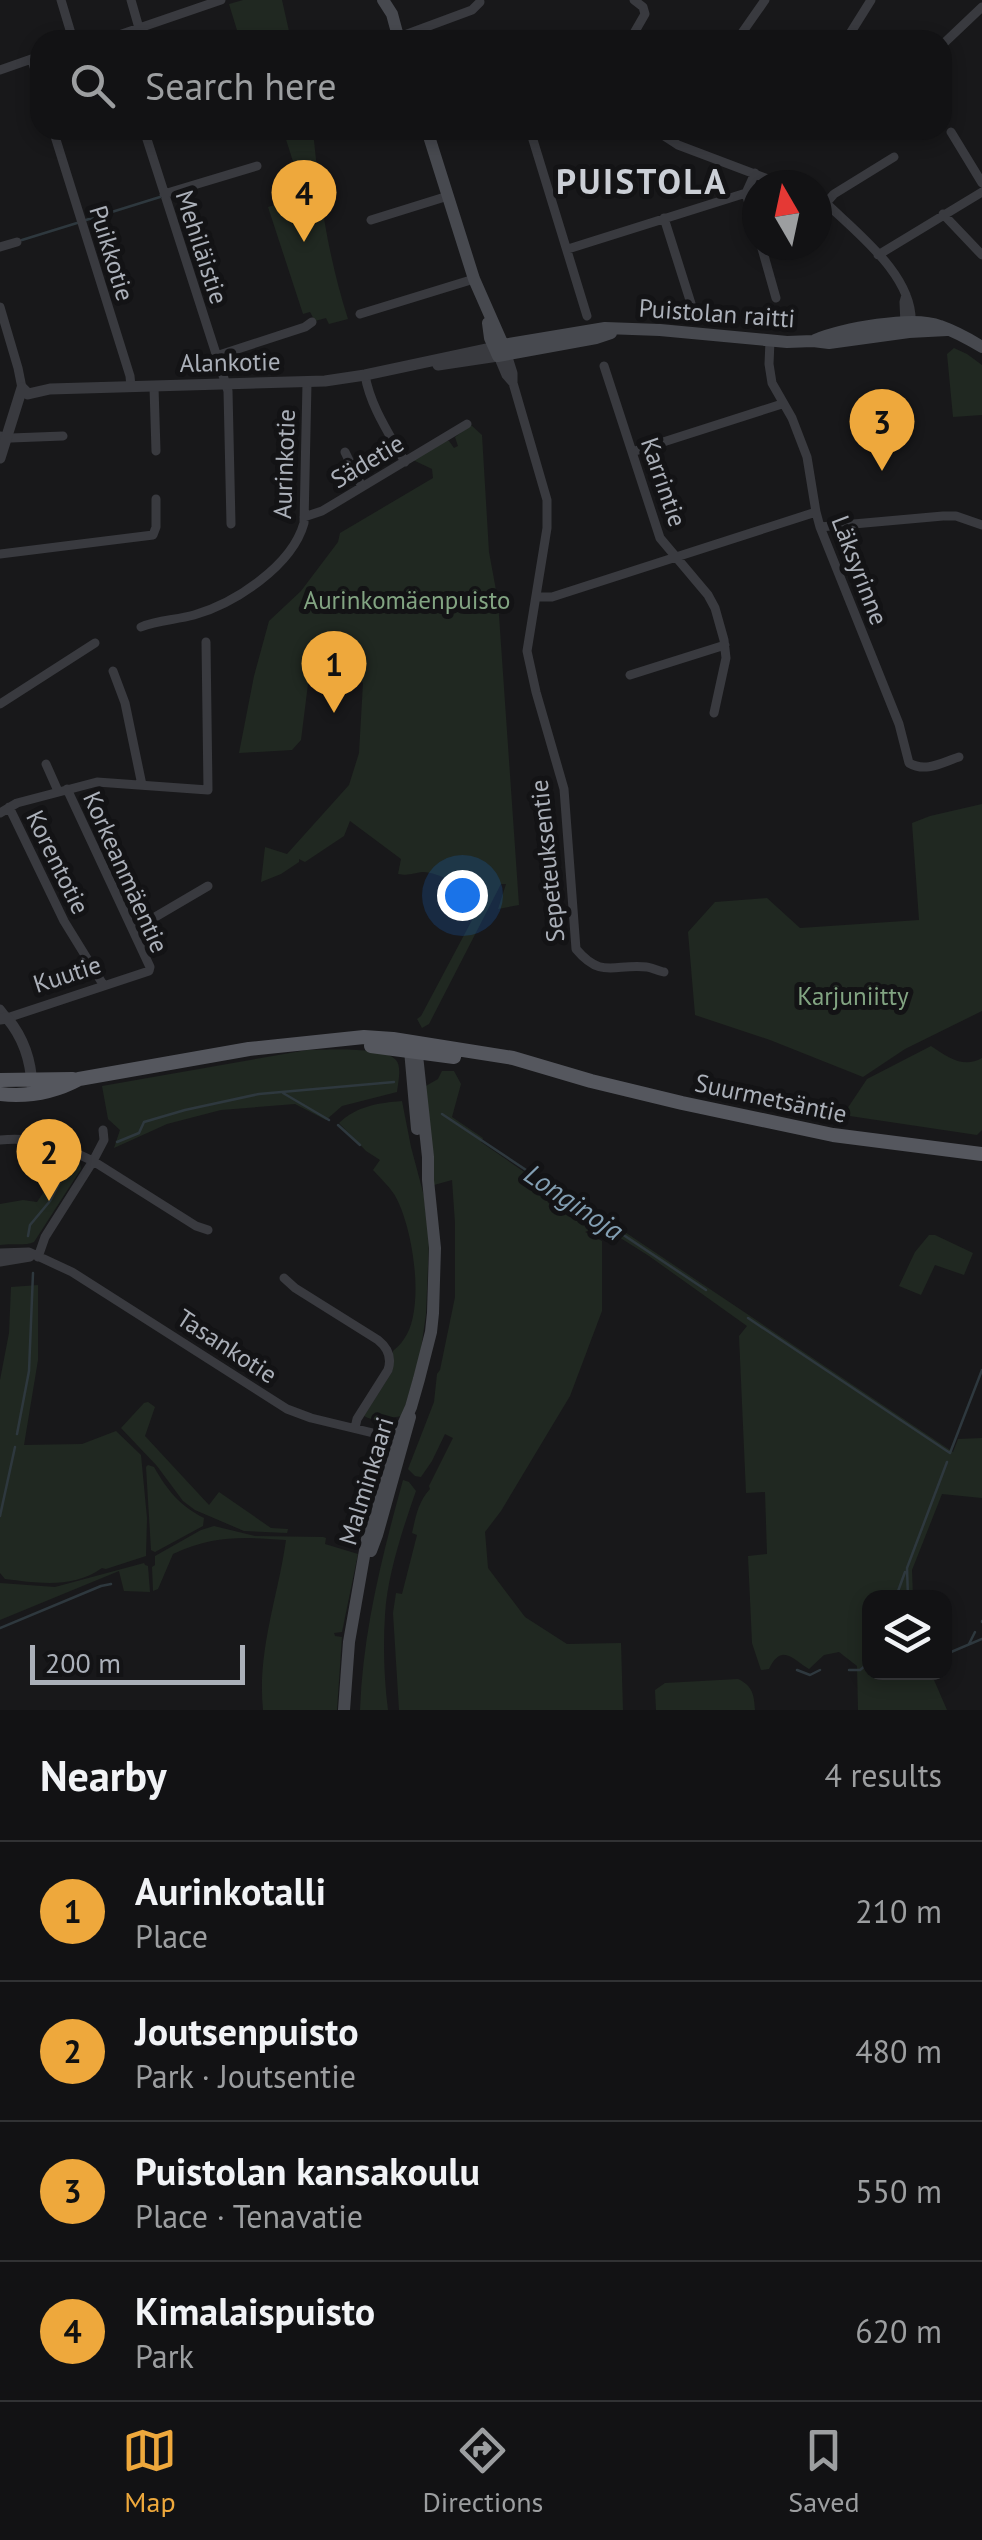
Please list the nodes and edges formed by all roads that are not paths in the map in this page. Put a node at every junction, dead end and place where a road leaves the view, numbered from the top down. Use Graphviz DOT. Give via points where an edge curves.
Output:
graph roads {
  1 [pos="61,0"];
  2 [pos="130,0"];
  3 [pos="221,0"];
  4 [pos="634,0"];
  5 [pos="765,0"];
  6 [pos="871,0"];
  7 [pos="480,2"];
  8 [pos="201,3"];
  9 [pos="388,5"];
  10 [pos="982,7"];
  11 [pos="139,28"];
  12 [pos="70,30"];
  13 [pos="134,30"];
  14 [pos="394,30"];
  15 [pos="420,30"];
  16 [pos="636,30"];
  17 [pos="744,30"];
  18 [pos="852,30"];
  19 [pos="952,36"];
  20 [pos="30,60"];
  21 [pos="0,70"];
  22 [pos="952,134"];
  23 [pos="56,140"];
  24 [pos="147,140"];
  25 [pos="430,140"];
  26 [pos="533,140"];
  27 [pos="675,140"];
  28 [pos="894,157"];
  29 [pos="257,166"];
  30 [pos="747,170"];
  31 [pos="982,183"];
  32 [pos="982,192"];
  33 [pos="164,194"];
  34 [pos="742,194"];
  35 [pos="832,195"];
  36 [pos="448,196"];
  37 [pos="832,210"];
  38 [pos="942,214"];
  39 [pos="664,218"];
  40 [pos="371,220"];
  41 [pos="16,242"];
  42 [pos="0,247"];
  43 [pos="568,249"];
  44 [pos="878,255"];
  45 [pos="982,255"];
  46 [pos="765,260"];
  47 [pos="474,279"];
  48 [pos="776,298"];
  49 [pos="0,307"];
  50 [pos="694,313"];
  51 [pos="360,314"];
  52 [pos="588,316"];
  53 [pos="312,322"];
  54 [pos="908,326"];
  55 [pos="4,337"];
  56 [pos="770,341"];
  57 [pos="982,347"];
  58 [pos="500,350"];
  59 [pos="216,356"];
  60 [pos="604,366"];
  61 [pos="365,376"];
  62 [pos="307,383"];
  63 [pos="226,385"];
  64 [pos="154,387"];
  65 [pos="22,388"];
  66 [pos="131,388"];
  67 [pos="782,404"];
  68 [pos="467,424"];
  69 [pos="449,435"];
  70 [pos="3,436"];
  71 [pos="63,436"];
  72 [pos="456,446"];
  73 [pos="156,451"];
  74 [pos="344,452"];
  75 [pos="632,452"];
  76 [pos="0,458"];
  77 [pos="405,462"];
  78 [pos="362,487"];
  79 [pos="243,495"];
  80 [pos="230,496"];
  81 [pos="156,499"];
  82 [pos="816,512"];
  83 [pos="304,517"];
  84 [pos="231,524"];
  85 [pos="982,524"];
  86 [pos="820,527"];
  87 [pos="0,554"];
  88 [pos="676,557"];
  89 [pos="536,596"];
  90 [pos="141,627"];
  91 [pos="206,642"];
  92 [pos="94,643"];
  93 [pos="725,645"];
  94 [pos="113,671"];
  95 [pos="630,675"];
  96 [pos="0,704"];
  97 [pos="714,713"];
  98 [pos="960,757"];
  99 [pos="46,764"];
  100 [pos="142,784"];
  101 [pos="62,790"];
  102 [pos="4,810"];
  103 [pos="208,886"];
  104 [pos="133,930"];
  105 [pos="148,971"];
  106 [pos="664,972"];
  107 [pos="104,986"];
  108 [pos="2,1015"];
  109 [pos="414,1048"];
  110 [pos="0,1080"];
  111 [pos="32,1088"];
  112 [pos="0,1094"];
  113 [pos="103,1130"];
  114 [pos="0,1140"];
  115 [pos="982,1154"];
  116 [pos="93,1161"];
  117 [pos="208,1230"];
  118 [pos="0,1253"];
  119 [pos="38,1257"];
  120 [pos="0,1262"];
  121 [pos="284,1278"];
  122 [pos="355,1428"];
  123 [pos="400,1439"];
  124 [pos="344,1710"];
  1 -- 12 [label="street"];
  2 -- 11 [label="street"];
  3 -- 8 [label="street"];
  4 -- 16 [label="street" via="645,12"];
  5 -- 17 [label="street"];
  6 -- 18 [label="street"];
  7 -- 15 [label="street"];
  8 -- 11 [label="street"];
  9 -- 14 [label="main road"];
  10 -- 19 [label="street"];
  11 -- 13 [label="street"];
  20 -- 21 [label="street"];
  22 -- 31 [label="street"];
  23 -- 66 [label="street, Puikkotie"];
  24 -- 33 [label="street, Mehiläistie"];
  25 -- 36 [label="main road"];
  26 -- 43 [label="street"];
  27 -- 30 [label="street"];
  28 -- 35 [label="street"];
  29 -- 33 [label="street"];
  32 -- 38 [label="street"];
  33 -- 59 [label="street, Mehiläistie"];
  34 -- 39 [label="street"];
  36 -- 40 [label="street"];
  36 -- 47 [label="main road"];
  37 -- 44 [label="street"];
  38 -- 44 [label="street"];
  38 -- 45 [label="street"];
  39 -- 43 [label="street"];
  39 -- 50 [label="street"];
  41 -- 42 [label="street"];
  43 -- 52 [label="street"];
  44 -- 54 [label="street" via="910,301"];
  46 -- 48 [label="street"];
  47 -- 51 [label="street" via="408,305"];
  47 -- 58 [label="main road"];
  49 -- 55 [label="street"];
  53 -- 59 [label="street"];
  54 -- 56 [label="main road, Puistolan raitti"];
  54 -- 57 [label="main road, Puistolan raitti" via="941,326"];
  55 -- 65 [label="street"];
  56 -- 58 [label="main road, Puistolan raitti" via="617,330"];
  56 -- 67 [label="street, Läksyrinne" via="770,373"];
  58 -- 61 [label="street, Alankotie"];
  58 -- 89 [label="street, Sepeteuksentie" via="547,500"];
  59 -- 63 [label="street, Mehiläistie"];
  60 -- 75 [label="street, Karrintie"];
  61 -- 62 [label="street, Alankotie"];
  61 -- 77 [label="street"];
  62 -- 63 [label="street, Alankotie"];
  62 -- 83 [label="street, Aurinkotie"];
  63 -- 64 [label="street, Alankotie"];
  63 -- 80 [label="street, Mehiläistie"];
  64 -- 66 [label="street, Alankotie"];
  64 -- 73 [label="street"];
  65 -- 66 [label="street, Alankotie" via="28,394"];
  65 -- 70 [label="street"];
  67 -- 75 [label="street"];
  67 -- 82 [label="street, Läksyrinne" via="807,457"];
  68 -- 69 [label="street, Sädetie"];
  69 -- 72 [label="street"];
  69 -- 77 [label="street, Sädetie"];
  70 -- 71 [label="street"];
  70 -- 76 [label="street"];
  74 -- 78 [label="street"];
  75 -- 88 [label="street, Karrintie" via="660,538"];
  77 -- 78 [label="street, Sädetie"];
  78 -- 83 [label="street, Sädetie"];
  79 -- 80 [label="street"];
  80 -- 84 [label="street, Mehiläistie"];
  81 -- 87 [label="street" via="153,534"];
  82 -- 86 [label="street, Läksyrinne"];
  82 -- 88 [label="street"];
  83 -- 90 [label="street, Aurinkotie" via="289,550 246,590 210,610"];
  85 -- 86 [label="street" via="943,516"];
  86 -- 98 [label="street, Läksyrinne" via="910,763 924,768"];
  88 -- 89 [label="street" via="552,597"];
  88 -- 93 [label="street, Karrintie" via="711,600"];
  89 -- 106 [label="street, Sepeteuksentie" via="528,661 564,789 576,949 599,968 648,966"];
  91 -- 100 [label="street" via="208,790"];
  92 -- 96 [label="street"];
  93 -- 95 [label="street"];
  93 -- 97 [label="street, Karrintie"];
  94 -- 100 [label="street"];
  99 -- 101 [label="street, Korkeanmäentie"];
  100 -- 101 [label="street" via="109,781"];
  101 -- 102 [label="street"];
  101 -- 104 [label="street, Korkeanmäentie"];
  102 -- 107 [label="street, Korentotie"];
  103 -- 104 [label="street"];
  104 -- 105 [label="street, Korkeanmäentie"];
  105 -- 107 [label="street, Kuutie"];
  107 -- 108 [label="street, Kuutie"];
  108 -- 111 [label="street" via="26,1049"];
  109 -- 111 [label="main road, Suurmetsäntie" via="302,1042"];
  109 -- 115 [label="main road, Suurmetsäntie" via="514,1058 799,1128"];
  109 -- 123 [label="main road, Malminkaari" via="413,1106 435,1248 433,1312"];
  110 -- 111 [label="main road, Suurmetsäntie"];
  111 -- 112 [label="main road, Suurmetsäntie"];
  113 -- 116 [label="street"];
  114 -- 116 [label="street" via="44,1141"];
  116 -- 117 [label="street"];
  116 -- 119 [label="street"];
  118 -- 119 [label="street"];
  119 -- 120 [label="street"];
  119 -- 122 [label="street, Tasankotie" via="287,1409"];
  121 -- 122 [label="street" via="387,1350 388,1370"];
  122 -- 123 [label="street, Tasankotie"];
  123 -- 124 [label="main road, Malminkaari" via="377,1536 363,1566"];
}
